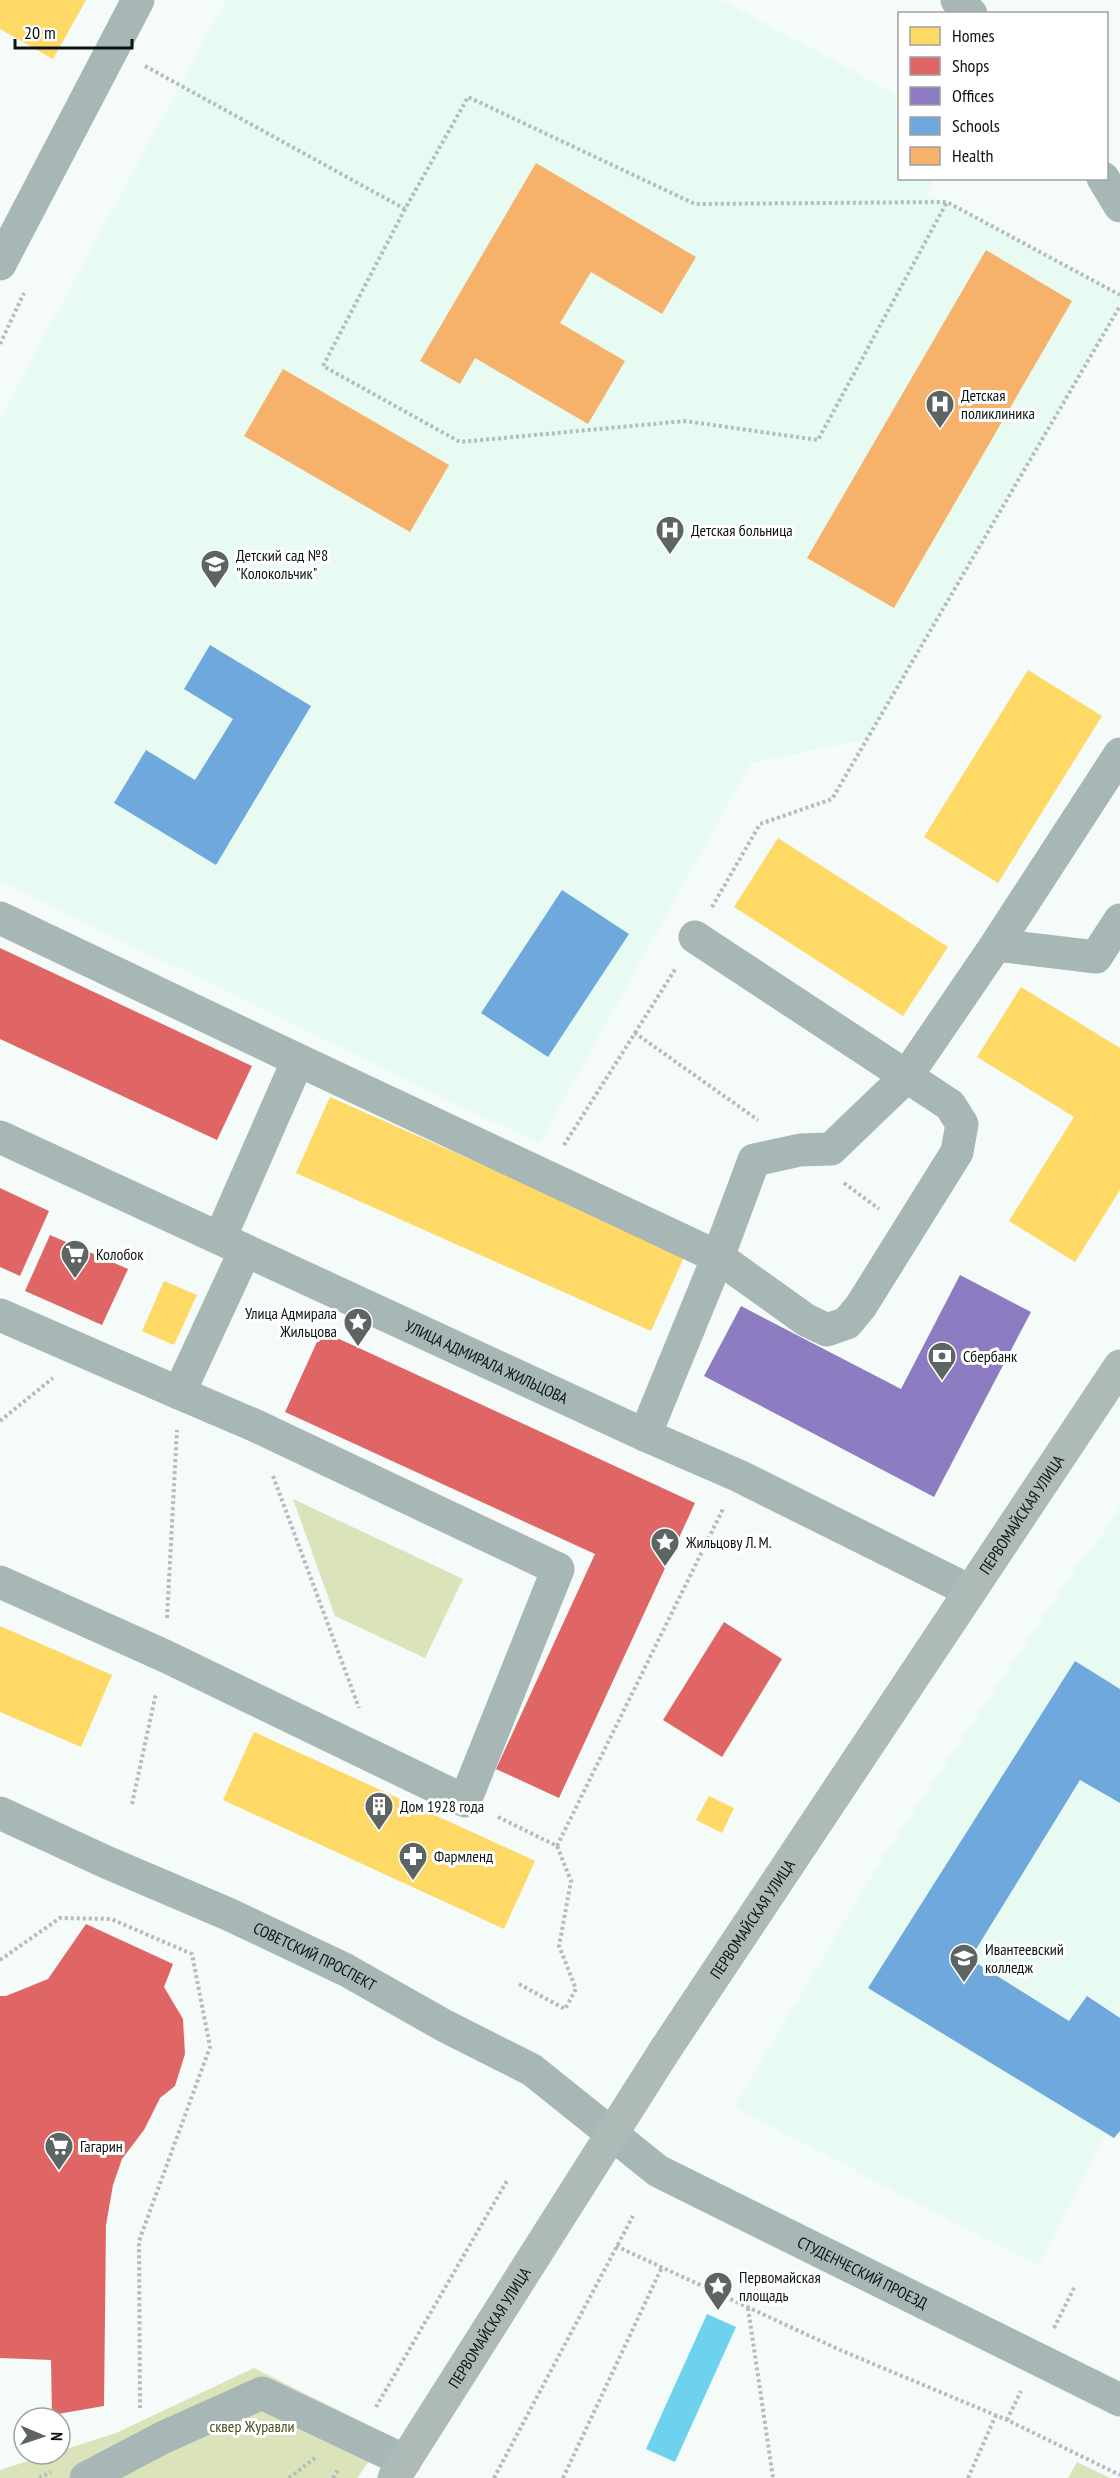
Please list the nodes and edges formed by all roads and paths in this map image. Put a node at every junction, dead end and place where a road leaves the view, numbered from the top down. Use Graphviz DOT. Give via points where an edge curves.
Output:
graph roads {
  1 [pos="138,0"];
  2 [pos="957,0"];
  3 [pos="968,12"];
  4 [pos="142,64"];
  5 [pos="1104,180"];
  6 [pos="947,202"];
  7 [pos="1120,206"];
  8 [pos="405,209"];
  9 [pos="0,264"];
  10 [pos="1120,295"];
  11 [pos="1120,306"];
  12 [pos="1120,754"];
  13 [pos="0,918"];
  14 [pos="1120,920"];
  15 [pos="694,937"];
  16 [pos="996,945"];
  17 [pos="635,1033"];
  18 [pos="298,1060"];
  19 [pos="906,1077"];
  20 [pos="0,1137"];
  21 [pos="800,1150"];
  22 [pos="560,1151"];
  23 [pos="908,1230"];
  24 [pos="233,1245"];
  25 [pos="718,1257"];
  26 [pos="0,1315"];
  27 [pos="83,1352"];
  28 [pos="1120,1366"];
  29 [pos="178,1393"];
  30 [pos="0,1421"];
  31 [pos="254,1425"];
  32 [pos="645,1435"];
  33 [pos="739,1476"];
  34 [pos="0,1582"];
  35 [pos="970,1592"];
  36 [pos="165,1656"];
  37 [pos="377,1757"];
  38 [pos="465,1801"];
  39 [pos="132,1804"];
  40 [pos="0,1814"];
  41 [pos="557,1846"];
  42 [pos="0,1960"];
  43 [pos="519,1984"];
  44 [pos="612,2134"];
  45 [pos="508,2180"];
  46 [pos="633,2216"];
  47 [pos="616,2246"];
  48 [pos="662,2267"];
  49 [pos="748,2307"];
  50 [pos="1120,2400"];
  51 [pos="140,2415"];
  52 [pos="996,2415"];
  53 [pos="358,2439"];
  54 [pos="323,2452"];
  55 [pos="399,2470"];
  56 [pos="72,2473"];
  57 [pos="1120,2475"];
  58 [pos="39,2478"];
  59 [pos="290,2478"];
  60 [pos="333,2478"];
  61 [pos="494,2478"];
  62 [pos="563,2478"];
  63 [pos="773,2478"];
  64 [pos="968,2478"];
  1 -- 9 [label="street"];
  2 -- 3 [label="street"];
  4 -- 8 [label="path"];
  5 -- 7 [label="street"];
  6 -- 8 [label="path" via="695,204 468,97"];
  6 -- 8 [label="path" via="818,440 685,421 460,442 333,372 323,366"];
  6 -- 10 [label="path"];
  11 -- 15 [label="path" via="832,799 760,824"];
  12 -- 16 [label="street"];
  13 -- 18 [label="street"];
  14 -- 16 [label="street" via="1096,957"];
  15 -- 17 [label="path"];
  15 -- 19 [label="street"];
  16 -- 19 [label="street"];
  17 -- 21 [label="path"];
  17 -- 22 [label="path"];
  18 -- 24 [label="street"];
  18 -- 25 [label="street"];
  19 -- 21 [label="street" via="831,1149"];
  19 -- 23 [label="street" via="950,1105 962,1124 957,1152"];
  20 -- 24 [label="street, УЛИЦА АДМИРАЛА ЖИЛЬЦОВА"];
  21 -- 23 [label="path"];
  21 -- 25 [label="street" via="754,1160"];
  23 -- 25 [label="street" via="861,1306 847,1323 827,1330 806,1320"];
  24 -- 29 [label="street"];
  24 -- 32 [label="street, УЛИЦА АДМИРАЛА ЖИЛЬЦОВА"];
  25 -- 32 [label="street"];
  26 -- 27 [label="street"];
  27 -- 29 [label="street"];
  27 -- 30 [label="path"];
  28 -- 35 [label="main road, ПЕРВОМАЙСКАЯ УЛИЦА"];
  29 -- 31 [label="street"];
  29 -- 36 [label="path"];
  31 -- 37 [label="path"];
  31 -- 38 [label="street" via="558,1569"];
  32 -- 33 [label="street, УЛИЦА АДМИРАЛА ЖИЛЬЦОВА"];
  33 -- 35 [label="street, УЛИЦА АДМИРАЛА ЖИЛЬЦОВА"];
  33 -- 41 [label="path"];
  34 -- 36 [label="street"];
  35 -- 44 [label="main road, ПЕРВОМАЙСКАЯ УЛИЦА"];
  36 -- 37 [label="street"];
  36 -- 39 [label="path"];
  37 -- 38 [label="street"];
  38 -- 41 [label="path"];
  40 -- 44 [label="street, СОВЕТСКИЙ ПРОСПЕКТ" via="346,1970 532,2070"];
  41 -- 43 [label="path" via="571,1881 559,1946 576,1989 565,2009"];
  42 -- 51 [label="path" via="60,1918 111,1919 192,1954 210,2047 139,2241"];
  44 -- 50 [label="street, СТУДЕНЧЕСКИЙ ПРОЕЗД" via="658,2171"];
  44 -- 55 [label="main road, ПЕРВОМАЙСКАЯ УЛИЦА"];
  45 -- 53 [label="path"];
  46 -- 47 [label="path"];
  47 -- 48 [label="path"];
  47 -- 61 [label="path"];
  48 -- 49 [label="path"];
  48 -- 62 [label="path"];
  49 -- 52 [label="path"];
  49 -- 63 [label="path"];
  52 -- 57 [label="path"];
  52 -- 64 [label="path"];
  53 -- 55 [label="street"];
  53 -- 56 [label="street" via="262,2393"];
  53 -- 60 [label="path"];
  54 -- 59 [label="path"];
  56 -- 58 [label="path"];
}
